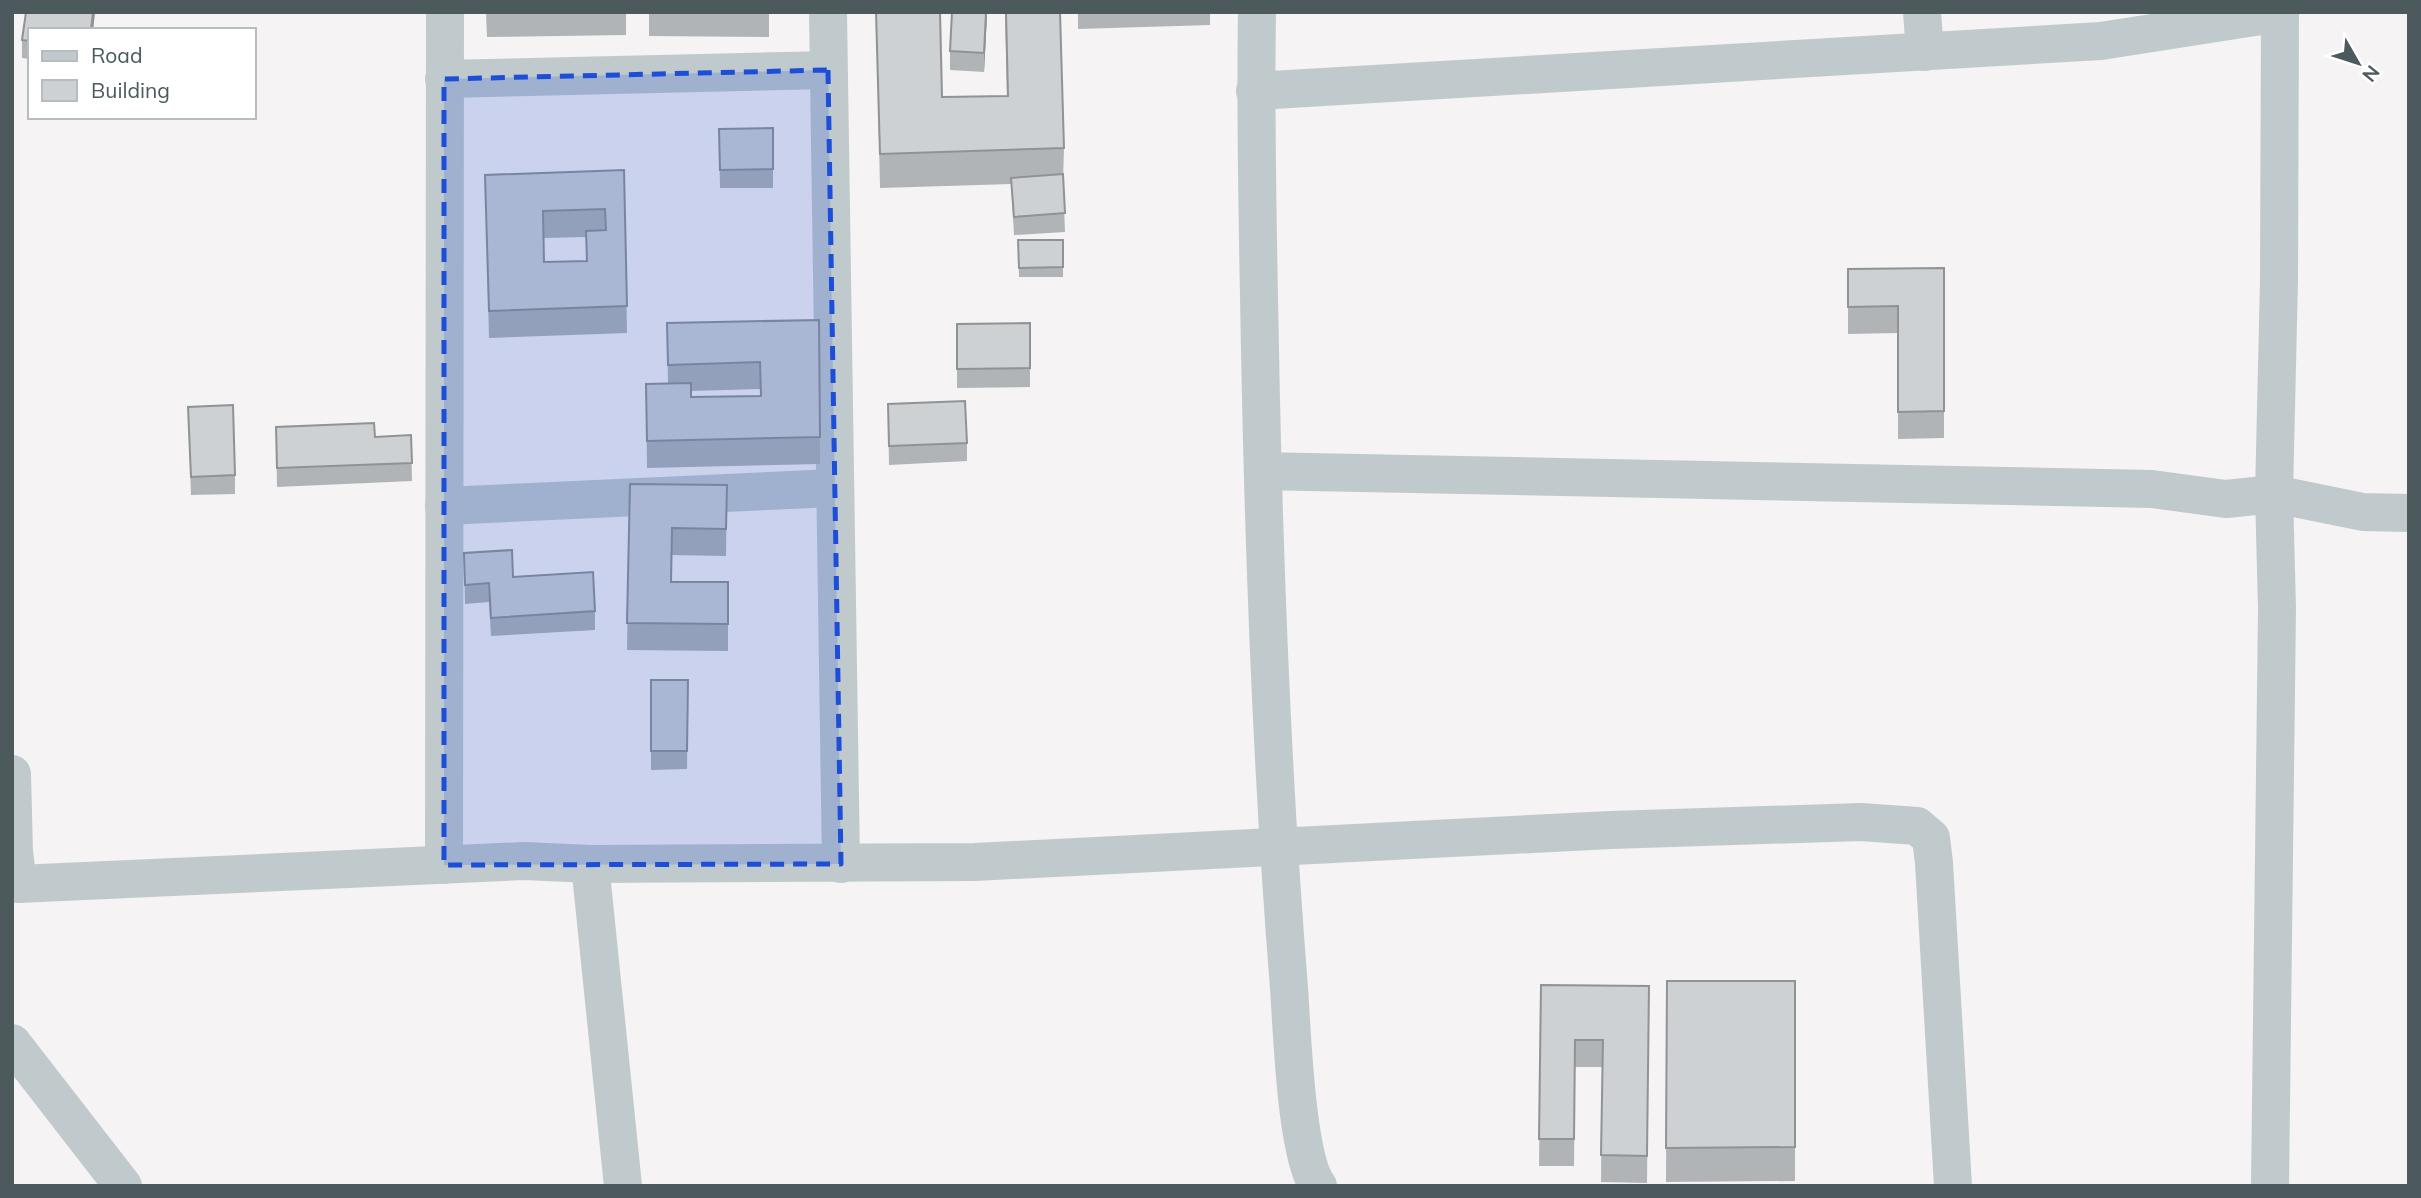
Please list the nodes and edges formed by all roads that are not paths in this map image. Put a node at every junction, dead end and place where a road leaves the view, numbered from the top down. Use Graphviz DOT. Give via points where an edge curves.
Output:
graph roads {
  1 [pos="444,12"];
  2 [pos="828,12"];
  3 [pos="1257,12"];
  4 [pos="1922,12"];
  5 [pos="2280,13"];
  6 [pos="1925,52"];
  7 [pos="828,71"];
  8 [pos="444,79"];
  9 [pos="1255,91"];
  10 [pos="1262,471"];
  11 [pos="834,488"];
  12 [pos="2274,494"];
  13 [pos="444,506"];
  14 [pos="2409,513"];
  15 [pos="12,774"];
  16 [pos="1278,847"];
  17 [pos="590,863"];
  18 [pos="841,864"];
  19 [pos="444,865"];
  20 [pos="12,1043"];
  21 [pos="123,1186"];
  22 [pos="623,1186"];
  23 [pos="1318,1186"];
  24 [pos="1952,1186"];
  25 [pos="2270,1186"];
  1 -- 8 [label="street"];
  2 -- 7 [label="street"];
  3 -- 9 [label="street"];
  4 -- 6 [label="street"];
  5 -- 6 [label="street" via="2101,41"];
  5 -- 12 [label="street"];
  6 -- 9 [label="street"];
  7 -- 8 [label="street"];
  7 -- 11 [label="street"];
  8 -- 13 [label="street"];
  9 -- 10 [label="street"];
  10 -- 12 [label="street" via="2152,489 2226,499"];
  10 -- 16 [label="street"];
  11 -- 13 [label="street"];
  11 -- 18 [label="street"];
  12 -- 14 [label="street" via="2363,512"];
  12 -- 25 [label="street" via="2277,608"];
  13 -- 19 [label="street"];
  15 -- 19 [label="street" via="18,884"];
  16 -- 18 [label="street"];
  16 -- 23 [label="street" via="1299,1116 1311,1177"];
  16 -- 24 [label="street" via="1611,830 1861,822 1917,826 1931,838 1934,863"];
  17 -- 18 [label="street"];
  17 -- 19 [label="street"];
  17 -- 22 [label="street"];
  20 -- 21 [label="street"];
}
